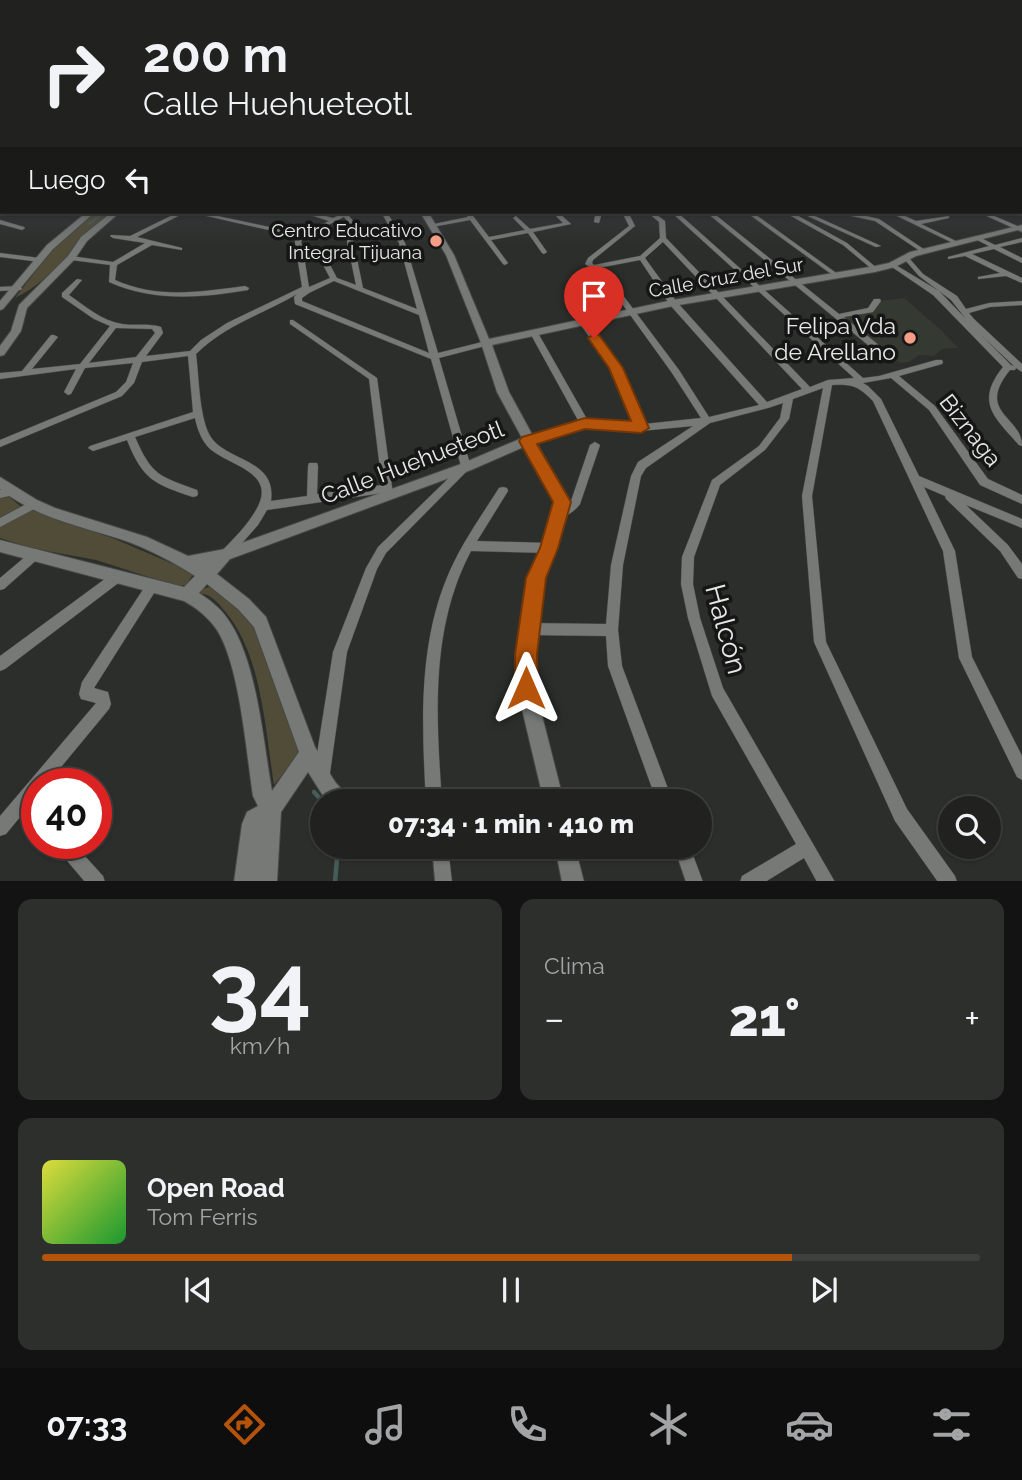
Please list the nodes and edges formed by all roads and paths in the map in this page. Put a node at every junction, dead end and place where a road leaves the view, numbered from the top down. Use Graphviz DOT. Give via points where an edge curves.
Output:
graph roads {
  1 [pos="89,214"];
  2 [pos="114,214"];
  3 [pos="179,214"];
  4 [pos="201,214"];
  5 [pos="311,214"];
  6 [pos="345,214"];
  7 [pos="347,214"];
  8 [pos="385,214"];
  9 [pos="425,214"];
  10 [pos="557,214"];
  11 [pos="597,214"];
  12 [pos="626,214"];
  13 [pos="653,214"];
  14 [pos="676,214"];
  15 [pos="712,214"];
  16 [pos="752,214"];
  17 [pos="792,214"];
  18 [pos="806,214"];
  19 [pos="849,214"];
  20 [pos="896,214"];
  21 [pos="986,214"];
  22 [pos="469,215"];
  23 [pos="947,217"];
  24 [pos="516,218"];
  25 [pos="333,220"];
  26 [pos="0,222"];
  27 [pos="597,222"];
  28 [pos="915,223"];
  29 [pos="432,225"];
  30 [pos="22,228"];
  31 [pos="1021,228"];
  32 [pos="530,232"];
  33 [pos="113,236"];
  34 [pos="303,236"];
  35 [pos="131,238"];
  36 [pos="663,238"];
  37 [pos="977,238"];
  38 [pos="486,239"];
  39 [pos="1020,242"];
  40 [pos="150,243"];
  41 [pos="957,243"];
  42 [pos="877,246"];
  43 [pos="994,247"];
  44 [pos="180,249"];
  45 [pos="320,252"];
  46 [pos="544,252"];
  47 [pos="925,252"];
  48 [pos="298,253"];
  49 [pos="354,254"];
  50 [pos="0,255"];
  51 [pos="968,255"];
  52 [pos="71,258"];
  53 [pos="642,258"];
  54 [pos="950,258"];
  55 [pos="907,259"];
  56 [pos="40,260"];
  57 [pos="1022,261"];
  58 [pos="505,263"];
  59 [pos="114,264"];
  60 [pos="892,265"];
  61 [pos="875,269"];
  62 [pos="1006,274"];
  63 [pos="836,275"];
  64 [pos="980,278"];
  65 [pos="334,279"];
  66 [pos="79,280"];
  67 [pos="1022,281"];
  68 [pos="797,282"];
  69 [pos="614,287"];
  70 [pos="18,288"];
  71 [pos="245,288"];
  72 [pos="0,289"];
  73 [pos="305,289"];
  74 [pos="360,289"];
  75 [pos="758,290"];
  76 [pos="36,292"];
  77 [pos="941,293"];
  78 [pos="716,296"];
  79 [pos="877,302"];
  80 [pos="673,303"];
  81 [pos="1022,303"];
  82 [pos="570,305"];
  83 [pos="1,306"];
  84 [pos="634,311"];
  85 [pos="965,312"];
  86 [pos="424,314"];
  87 [pos="838,316"];
  88 [pos="293,322"];
  89 [pos="583,322"];
  90 [pos="113,327"];
  91 [pos="534,333"];
  92 [pos="54,337"];
  93 [pos="486,343"];
  94 [pos="882,352"];
  95 [pos="0,353"];
  96 [pos="192,353"];
  97 [pos="433,357"];
  98 [pos="137,362"];
  99 [pos="939,362"];
  100 [pos="83,365"];
  101 [pos="1008,368"];
  102 [pos="1021,368"];
  103 [pos="25,373"];
  104 [pos="0,376"];
  105 [pos="894,376"];
  106 [pos="857,382"];
  107 [pos="828,383"];
  108 [pos="807,389"];
  109 [pos="68,392"];
  110 [pos="789,396"];
  111 [pos="765,406"];
  112 [pos="199,413"];
  113 [pos="707,421"];
  114 [pos="585,424"];
  115 [pos="641,428"];
  116 [pos="130,436"];
  117 [pos="527,441"];
  118 [pos="1022,443"];
  119 [pos="0,444"];
  120 [pos="596,445"];
  121 [pos="93,448"];
  122 [pos="313,466"];
  123 [pos="466,467"];
  124 [pos="916,479"];
  125 [pos="4,489"];
  126 [pos="388,491"];
  127 [pos="503,491"];
  128 [pos="945,491"];
  129 [pos="192,493"];
  130 [pos="312,497"];
  131 [pos="1022,500"];
  132 [pos="33,504"];
  133 [pos="265,506"];
  134 [pos="561,513"];
  135 [pos="0,523"];
  136 [pos="1022,524"];
  137 [pos="0,546"];
  138 [pos="468,547"];
  139 [pos="549,548"];
  140 [pos="36,554"];
  141 [pos="225,555"];
  142 [pos="186,563"];
  143 [pos="1022,574"];
  144 [pos="205,575"];
  145 [pos="117,577"];
  146 [pos="0,585"];
  147 [pos="152,586"];
  148 [pos="187,595"];
  149 [pos="529,629"];
  150 [pos="612,629"];
  151 [pos="0,664"];
  152 [pos="309,754"];
  153 [pos="50,768"];
  154 [pos="1022,772"];
  155 [pos="321,775"];
  156 [pos="329,789"];
  157 [pos="433,789"];
  158 [pos="551,789"];
  159 [pos="660,789"];
  160 [pos="267,802"];
  161 [pos="21,803"];
  162 [pos="0,828"];
  163 [pos="806,848"];
  164 [pos="77,859"];
  165 [pos="441,859"];
  166 [pos="568,859"];
  167 [pos="687,859"];
  168 [pos="97,881"];
  169 [pos="245,881"];
  170 [pos="266,881"];
  171 [pos="444,881"];
  172 [pos="573,881"];
  173 [pos="695,881"];
  174 [pos="748,881"];
  175 [pos="827,881"];
  176 [pos="949,881"];
  1 -- 56 [label="street"];
  2 -- 52 [label="street" via="84,239"];
  3 -- 35 [label="street"];
  4 -- 34 [label="street"];
  5 -- 25 [label="street"];
  6 -- 25 [label="street"];
  7 -- 49 [label="street"];
  8 -- 86 [label="street" via="401,243"];
  9 -- 29 [label="street"];
  10 -- 32 [label="street" via="568,224"];
  11 -- 27 [label="street"];
  12 -- 53 [label="street" via="632,226 588,264 597,267"];
  13 -- 36 [label="street" via="663,222"];
  14 -- 75 [label="street"];
  15 -- 68 [label="street"];
  16 -- 63 [label="street"];
  17 -- 61 [label="street" via="845,244"];
  18 -- 42 [label="street"];
  19 -- 47 [label="street" via="877,220"];
  20 -- 28 [label="street"];
  21 -- 31 [label="street"];
  22 -- 29 [label="street"];
  22 -- 38 [label="street"];
  23 -- 28 [label="street"];
  24 -- 32 [label="street"];
  25 -- 34 [label="street"];
  26 -- 30 [label="street"];
  28 -- 41 [label="street"];
  29 -- 93 [label="street"];
  31 -- 37 [label="street, Calle Cruz del Sur"];
  32 -- 38 [label="street"];
  32 -- 46 [label="street"];
  33 -- 35 [label="street"];
  34 -- 48 [label="street"];
  35 -- 40 [label="street"];
  36 -- 53 [label="street"];
  36 -- 78 [label="street"];
  37 -- 41 [label="street, Calle Cruz del Sur"];
  37 -- 43 [label="street"];
  38 -- 58 [label="street"];
  39 -- 43 [label="street"];
  40 -- 44 [label="street"];
  40 -- 59 [label="street"];
  41 -- 47 [label="street, Calle Cruz del Sur"];
  43 -- 51 [label="street"];
  43 -- 57 [label="street"];
  45 -- 48 [label="street"];
  45 -- 49 [label="street"];
  45 -- 65 [label="street"];
  47 -- 55 [label="street, Calle Cruz del Sur"];
  48 -- 73 [label="street"];
  49 -- 74 [label="street"];
  50 -- 56 [label="street"];
  51 -- 54 [label="street"];
  51 -- 62 [label="street"];
  52 -- 59 [label="street"];
  52 -- 76 [label="street"];
  53 -- 80 [label="street"];
  55 -- 60 [label="street, Calle Cruz del Sur"];
  55 -- 77 [label="street"];
  56 -- 70 [label="street"];
  59 -- 71 [label="street" via="111,281 129,291 184,296"];
  60 -- 61 [label="street, Calle Cruz del Sur"];
  60 -- 77 [label="street"];
  61 -- 63 [label="street, Calle Cruz del Sur"];
  62 -- 64 [label="street"];
  62 -- 67 [label="street"];
  63 -- 68 [label="street, Calle Cruz del Sur"];
  65 -- 73 [label="street"];
  65 -- 74 [label="street"];
  66 -- 90 [label="street" via="65,295"];
  68 -- 75 [label="street, Calle Cruz del Sur"];
  68 -- 87 [label="street"];
  69 -- 84 [label="street"];
  70 -- 72 [label="street"];
  70 -- 83 [label="street"];
  73 -- 96 [label="street" via="225,328"];
  73 -- 97 [label="street" via="297,300"];
  74 -- 86 [label="street"];
  75 -- 78 [label="street, Calle Cruz del Sur"];
  75 -- 106 [label="street"];
  76 -- 83 [label="street"];
  76 -- 95 [label="street" via="22,307 16,331"];
  77 -- 85 [label="street"];
  77 -- 101 [label="street"];
  78 -- 80 [label="street, Calle Cruz del Sur"];
  78 -- 108 [label="street"];
  79 -- 87 [label="street" via="870,310"];
  80 -- 84 [label="street, Calle Cruz del Sur"];
  80 -- 111 [label="street"];
  81 -- 85 [label="street"];
  82 -- 89 [label="street"];
  84 -- 89 [label="street, Calle Cruz del Sur"];
  84 -- 113 [label="street"];
  85 -- 102 [label="street"];
  86 -- 97 [label="street"];
  87 -- 94 [label="street"];
  88 -- 126 [label="street" via="373,378"];
  89 -- 91 [label="street, Calle Cruz del Sur"];
  89 -- 115 [label="street" via="616,368"];
  90 -- 98 [label="street" via="158,329"];
  90 -- 100 [label="street"];
  91 -- 93 [label="street, Calle Cruz del Sur"];
  91 -- 114 [label="street"];
  92 -- 103 [label="street"];
  93 -- 97 [label="street, Calle Cruz del Sur"];
  93 -- 117 [label="street"];
  96 -- 98 [label="street"];
  96 -- 112 [label="street"];
  97 -- 123 [label="street"];
  98 -- 100 [label="street"];
  98 -- 119 [label="street" via="130,383 119,394"];
  99 -- 105 [label="street, Calle Huehueteotl"];
  100 -- 103 [label="street"];
  100 -- 109 [label="street"];
  101 -- 102 [label="street"];
  101 -- 118 [label="street" via="991,398 996,413"];
  103 -- 104 [label="street"];
  105 -- 106 [label="street, Calle Huehueteotl"];
  105 -- 131 [label="street, Biznaga" via="932,408 984,482"];
  106 -- 107 [label="street, Calle Huehueteotl"];
  106 -- 124 [label="street" via="877,399"];
  107 -- 108 [label="street, Calle Huehueteotl"];
  107 -- 176 [label="street" via="807,496 820,642 901,816"];
  108 -- 110 [label="street, Calle Huehueteotl"];
  110 -- 111 [label="street, Calle Huehueteotl"];
  110 -- 163 [label="street, Halcón" via="784,419 762,447 716,483 688,557 687,584 717,691"];
  111 -- 113 [label="street, Calle Huehueteotl"];
  112 -- 116 [label="street"];
  112 -- 133 [label="street" via="210,444 251,467 268,484"];
  113 -- 115 [label="street, Calle Huehueteotl"];
  113 -- 150 [label="street" via="642,465 636,476 617,565"];
  114 -- 115 [label="street, Calle Huehueteotl"];
  114 -- 117 [label="street, Calle Huehueteotl"];
  116 -- 121 [label="street"];
  116 -- 129 [label="street" via="151,476"];
  117 -- 123 [label="street, Calle Huehueteotl"];
  117 -- 134 [label="street" via="560,495"];
  120 -- 134 [label="street" via="575,503"];
  122 -- 130 [label="street"];
  123 -- 126 [label="street, Calle Huehueteotl"];
  123 -- 155 [label="street" via="382,550 372,568 340,652"];
  124 -- 128 [label="street"];
  124 -- 154 [label="street" via="949,551 966,658"];
  125 -- 132 [label="street"];
  126 -- 130 [label="street"];
  126 -- 141 [label="street, Calle Huehueteotl"];
  127 -- 138 [label="street"];
  128 -- 136 [label="street"];
  128 -- 143 [label="street" via="1004,548"];
  130 -- 133 [label="street"];
  132 -- 135 [label="street"];
  132 -- 142 [label="street" via="144,541"];
  133 -- 141 [label="street"];
  134 -- 139 [label="street"];
  137 -- 140 [label="street"];
  138 -- 139 [label="street"];
  138 -- 157 [label="street" via="451,580 434,645"];
  139 -- 149 [label="street" via="536,578"];
  140 -- 145 [label="street"];
  140 -- 146 [label="street"];
  141 -- 142 [label="street, Calle Huehueteotl"];
  141 -- 144 [label="street"];
  142 -- 144 [label="street"];
  144 -- 148 [label="street"];
  144 -- 152 [label="street" via="256,615"];
  145 -- 147 [label="street"];
  145 -- 151 [label="street"];
  147 -- 148 [label="street"];
  147 -- 153 [label="street" via="87,687 86,694 103,697 104,704"];
  148 -- 160 [label="street" via="224,627 237,659"];
  149 -- 150 [label="street"];
  149 -- 158 [label="street" via="526,688"];
  150 -- 159 [label="street" via="615,666"];
  152 -- 155 [label="street"];
  152 -- 160 [label="street"];
  155 -- 156 [label="street"];
  160 -- 169 [label="street" via="252,824"];
  160 -- 170 [label="street"];
  161 -- 162 [label="street"];
  163 -- 174 [label="street"];
  163 -- 175 [label="street, Halcón"];
  164 -- 168 [label="street"];
  165 -- 171 [label="street"];
  166 -- 172 [label="street"];
  167 -- 173 [label="street"];
}
